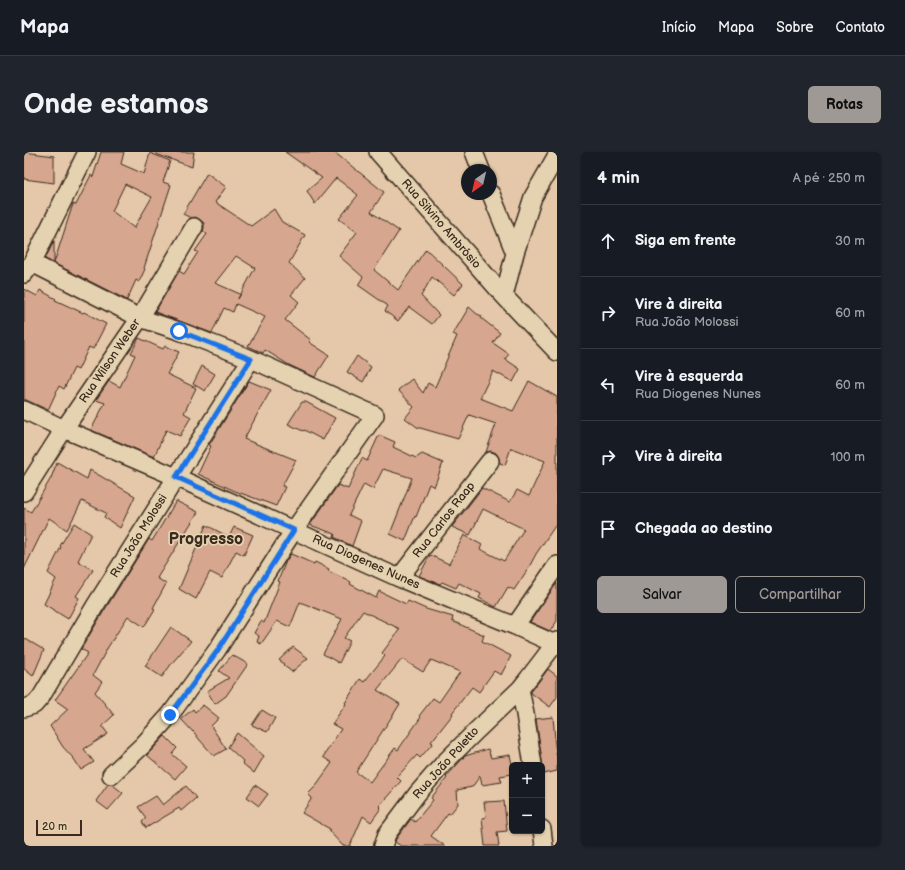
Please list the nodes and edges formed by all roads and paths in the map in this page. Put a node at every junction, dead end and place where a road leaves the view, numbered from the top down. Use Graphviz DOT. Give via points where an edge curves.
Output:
graph roads {
  1 [pos="87,152"];
  2 [pos="378,152"];
  3 [pos="474,152"];
  4 [pos="557,155"];
  5 [pos="479,164"];
  6 [pos="493,200"];
  7 [pos="194,227"];
  8 [pos="515,253"];
  9 [pos="28,268"];
  10 [pos="504,296"];
  11 [pos="140,318"];
  12 [pos="557,352"];
  13 [pos="251,359"];
  14 [pos="24,410"];
  15 [pos="64,429"];
  16 [pos="490,461"];
  17 [pos="176,477"];
  18 [pos="24,492"];
  19 [pos="294,530"];
  20 [pos="557,565"];
  21 [pos="399,578"];
  22 [pos="515,626"];
  23 [pos="556,643"];
  24 [pos="520,689"];
  25 [pos="24,708"];
  26 [pos="533,762"];
  27 [pos="111,775"];
  28 [pos="543,834"];
  29 [pos="383,846"];
  30 [pos="544,846"];
  1 -- 9 [label="street"];
  2 -- 10 [label="street, Rua Silvino Ambrósio"];
  3 -- 5 [label="street"];
  4 -- 8 [label="street" via="533,197"];
  6 -- 8 [label="street"];
  7 -- 11 [label="street, Rua Wilson Weber"];
  8 -- 10 [label="street"];
  9 -- 11 [label="street"];
  10 -- 12 [label="street, Rua Silvino Ambrósio"];
  11 -- 13 [label="street"];
  11 -- 15 [label="street, Rua Wilson Weber"];
  13 -- 17 [label="street, Rua João Molossi"];
  13 -- 19 [label="street" via="375,414"];
  14 -- 15 [label="street, Rua Diogenes Nunes"];
  15 -- 17 [label="street, Rua Diogenes Nunes"];
  15 -- 18 [label="street, Rua Wilson Weber"];
  16 -- 21 [label="street, Rua Carlos Raap"];
  17 -- 19 [label="street, Rua Diogenes Nunes"];
  17 -- 25 [label="street, Rua João Molossi" via="41,697 34,705"];
  19 -- 21 [label="street, Rua Diogenes Nunes"];
  19 -- 27 [label="street" via="218,650 170,715"];
  20 -- 22 [label="street"];
  21 -- 22 [label="street, Rua Diogenes Nunes"];
  22 -- 23 [label="street, Rua Diogenes Nunes"];
  23 -- 24 [label="street, Rua João Poletto"];
  24 -- 26 [label="street"];
  24 -- 29 [label="street, Rua João Poletto" via="443,764 387,834"];
  28 -- 30 [label="street"];
}
